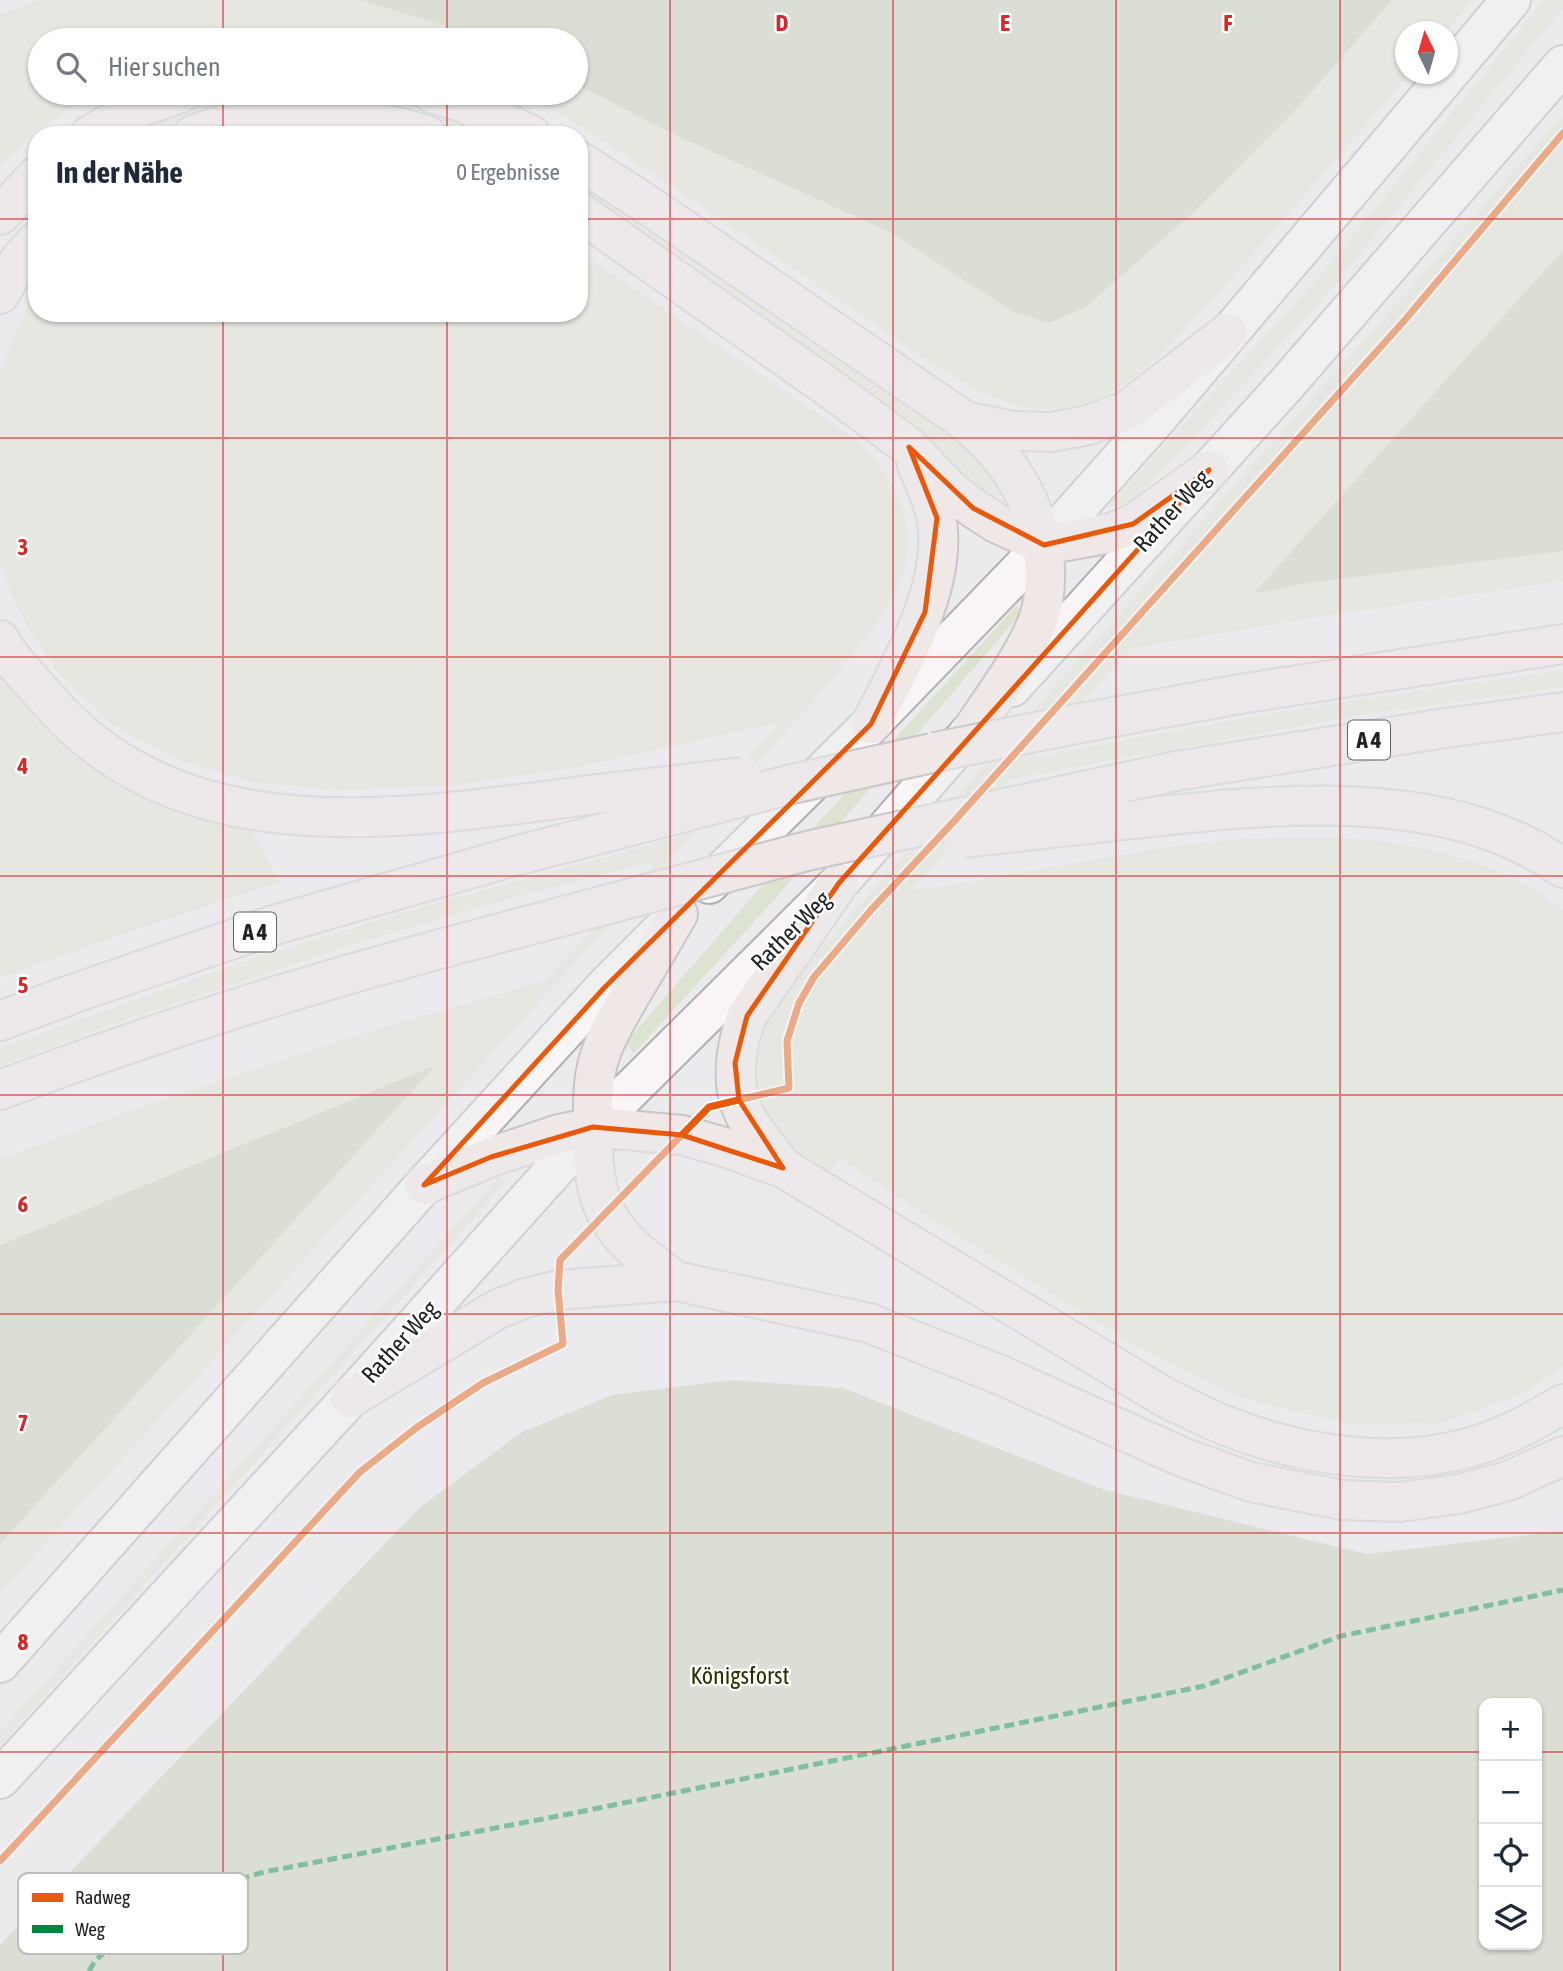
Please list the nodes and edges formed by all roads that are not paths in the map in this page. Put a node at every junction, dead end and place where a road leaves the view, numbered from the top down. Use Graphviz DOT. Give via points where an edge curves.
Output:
graph roads {
  1 [pos="1511,0"];
  2 [pos="1563,65"];
  3 [pos="147,105"];
  4 [pos="468,105"];
  5 [pos="106,126"];
  6 [pos="216,126"];
  7 [pos="386,126"];
  8 [pos="512,126"];
  9 [pos="588,167"];
  10 [pos="28,185"];
  11 [pos="0,215"];
  12 [pos="588,218"];
  13 [pos="28,251"];
  14 [pos="0,294"];
  15 [pos="1228,333"];
  16 [pos="965,421"];
  17 [pos="909,447"];
  18 [pos="1209,470"];
  19 [pos="1044,545"];
  20 [pos="0,640"];
  21 [pos="1563,644"];
  22 [pos="1563,712"];
  23 [pos="871,724"];
  24 [pos="972,730"];
  25 [pos="934,753"];
  26 [pos="811,850"];
  27 [pos="1563,869"];
  28 [pos="839,883"];
  29 [pos="678,914"];
  30 [pos="0,1021"];
  31 [pos="0,1090"];
  32 [pos="593,1128"];
  33 [pos="783,1168"];
  34 [pos="424,1185"];
  35 [pos="677,1281"];
  36 [pos="350,1398"];
  37 [pos="1563,1404"];
  38 [pos="1563,1456"];
  39 [pos="0,1662"];
  40 [pos="0,1779"];
  1 -- 15 [label="main road"];
  2 -- 18 [label="main road, Rather Weg"];
  3 -- 5 [label="highway"];
  4 -- 8 [label="highway"];
  6 -- 7 [label="highway" via="267,116 316,114"];
  9 -- 16 [label="highway"];
  10 -- 11 [label="highway"];
  12 -- 17 [label="highway"];
  13 -- 14 [label="highway"];
  15 -- 16 [label="highway" via="1128,410 1089,425 1051,432 1013,431"];
  15 -- 19 [label="main road"];
  16 -- 19 [label="highway" via="993,448 1021,487"];
  17 -- 19 [label="highway" via="973,508"];
  17 -- 23 [label="highway" via="937,518 933,583 915,635"];
  18 -- 19 [label="highway" via="1133,524 1111,533"];
  18 -- 24 [label="main road, Rather Weg"];
  19 -- 23 [label="main road"];
  19 -- 24 [label="highway" via="1045,580 1038,621"];
  20 -- 25 [label="highway, bridge" via="62,718 99,750 140,775 185,793 282,816 336,819 453,813"];
  21 -- 25 [label="highway, A 4, bridge" via="1240,694"];
  22 -- 26 [label="highway, A 4, bridge" via="1176,771"];
  23 -- 29 [label="main road"];
  24 -- 28 [label="main road, Rather Weg"];
  25 -- 30 [label="highway, A 4, bridge" via="515,856 271,926"];
  26 -- 27 [label="highway, bridge" via="1299,805 1451,818 1502,836"];
  26 -- 31 [label="highway, A 4, bridge" via="241,1006"];
  28 -- 32 [label="main road, Rather Weg"];
  28 -- 33 [label="highway" via="747,1016 739,1037 735,1063 739,1100"];
  29 -- 32 [label="highway" via="607,1038 593,1092"];
  29 -- 34 [label="main road"];
  32 -- 33 [label="highway" via="682,1135"];
  32 -- 34 [label="highway" via="559,1134"];
  32 -- 35 [label="highway" via="595,1183 605,1213 637,1252"];
  32 -- 36 [label="main road, Rather Weg"];
  33 -- 37 [label="highway" via="1166,1398 1225,1426 1294,1447 1351,1457 1412,1458 1471,1447"];
  34 -- 39 [label="main road"];
  35 -- 36 [label="highway" via="558,1290 526,1298 498,1309"];
  35 -- 38 [label="highway" via="869,1323 998,1374 1182,1457 1251,1482 1342,1500 1399,1502 1459,1494 1508,1481"];
  36 -- 40 [label="main road, Rather Weg"];
}
